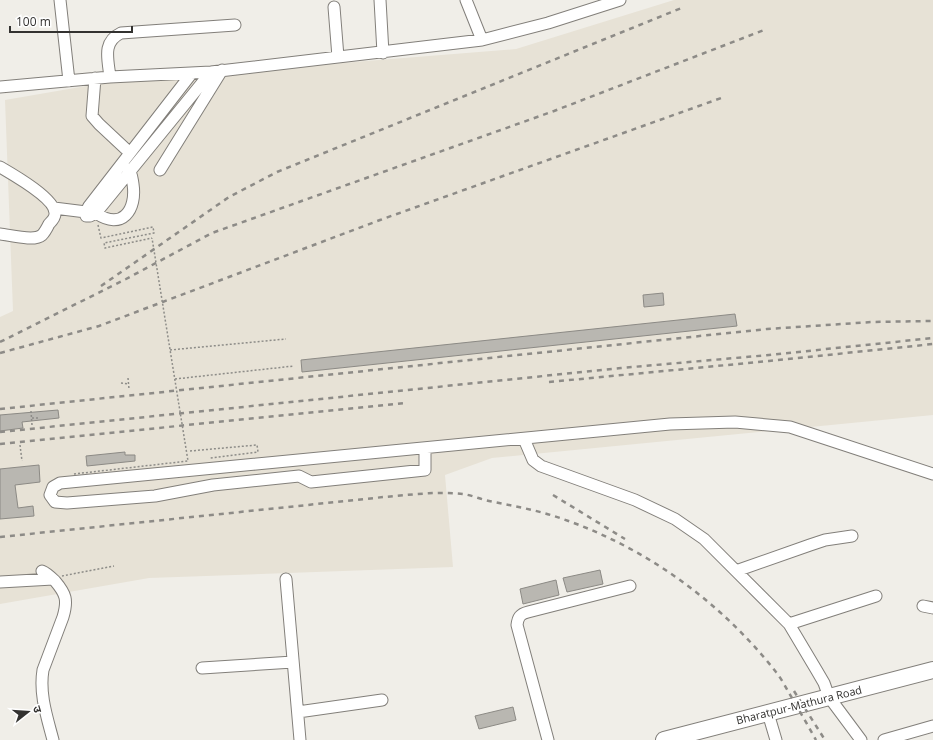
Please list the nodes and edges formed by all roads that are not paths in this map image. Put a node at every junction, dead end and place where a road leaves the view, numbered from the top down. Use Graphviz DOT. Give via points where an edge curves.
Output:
graph roads {
  1 [pos="60,0"];
  2 [pos="380,0"];
  3 [pos="466,0"];
  4 [pos="620,0"];
  5 [pos="334,7"];
  6 [pos="235,25"];
  7 [pos="482,40"];
  8 [pos="383,53"];
  9 [pos="338,57"];
  10 [pos="216,71"];
  11 [pos="192,73"];
  12 [pos="110,77"];
  13 [pos="95,78"];
  14 [pos="68,81"];
  15 [pos="0,87"];
  16 [pos="130,153"];
  17 [pos="122,164"];
  18 [pos="0,167"];
  19 [pos="160,170"];
  20 [pos="130,172"];
  21 [pos="54,208"];
  22 [pos="91,213"];
  23 [pos="0,234"];
  24 [pos="524,439"];
  25 [pos="425,448"];
  26 [pos="933,474"];
  27 [pos="852,536"];
  28 [pos="42,571"];
  29 [pos="736,571"];
  30 [pos="53,579"];
  31 [pos="286,579"];
  32 [pos="0,582"];
  33 [pos="630,586"];
  34 [pos="876,596"];
  35 [pos="789,624"];
  36 [pos="293,662"];
  37 [pos="202,668"];
  38 [pos="933,670"];
  39 [pos="829,697"];
  40 [pos="382,700"];
  41 [pos="298,712"];
  42 [pos="768,713"];
  43 [pos="933,726"];
  44 [pos="53,740"];
  45 [pos="300,740"];
  46 [pos="548,740"];
  47 [pos="666,740"];
  48 [pos="776,740"];
  49 [pos="861,740"];
  50 [pos="884,740"];
  1 -- 14 [label="street"];
  2 -- 8 [label="street"];
  3 -- 7 [label="street"];
  4 -- 7 [label="street" via="548,23"];
  5 -- 9 [label="street"];
  6 -- 12 [label="street" via="121,33 113,38 108,48"];
  7 -- 8 [label="street"];
  8 -- 9 [label="street"];
  9 -- 10 [label="street"];
  10 -- 11 [label="street"];
  10 -- 19 [label="street"];
  10 -- 20 [label="street" via="159,134"];
  11 -- 12 [label="street"];
  11 -- 16 [label="street"];
  12 -- 13 [label="street"];
  13 -- 14 [label="street"];
  13 -- 16 [label="street" via="92,116"];
  14 -- 15 [label="street"];
  16 -- 17 [label="street"];
  17 -- 20 [label="street"];
  17 -- 22 [label="street" via="89,206"];
  18 -- 21 [label="street" via="24,181"];
  20 -- 22 [label="street"];
  20 -- 22 [label="street" via="134,202 129,211 115,220"];
  21 -- 22 [label="street"];
  21 -- 23 [label="street" via="54,218 38,237"];
  24 -- 25 [label="street"];
  24 -- 26 [label="street" via="670,424 735,422 790,427"];
  24 -- 29 [label="street" via="533,460 541,466 635,500 675,519 704,539"];
  25 -- 25 [label="street" via="425,470 311,482 299,476 213,485 155,496 67,504 55,502 50,495 53,488 60,483"];
  27 -- 29 [label="street" via="825,540"];
  28 -- 30 [label="street"];
  29 -- 35 [label="street"];
  30 -- 32 [label="street"];
  30 -- 44 [label="street" via="66,598 64,617 42,678 42,696"];
  31 -- 36 [label="street"];
  33 -- 46 [label="street" via="521,614 518,619 517,625"];
  34 -- 35 [label="street"];
  35 -- 39 [label="street" via="824,683"];
  36 -- 37 [label="street"];
  36 -- 41 [label="street"];
  38 -- 39 [label="highway, Bharatpur-Mathura Road"];
  39 -- 42 [label="highway, Bharatpur-Mathura Road"];
  39 -- 49 [label="street"];
  40 -- 41 [label="street"];
  41 -- 45 [label="street"];
  42 -- 47 [label="highway, Bharatpur-Mathura Road"];
  42 -- 48 [label="street"];
  43 -- 50 [label="street"];
}
